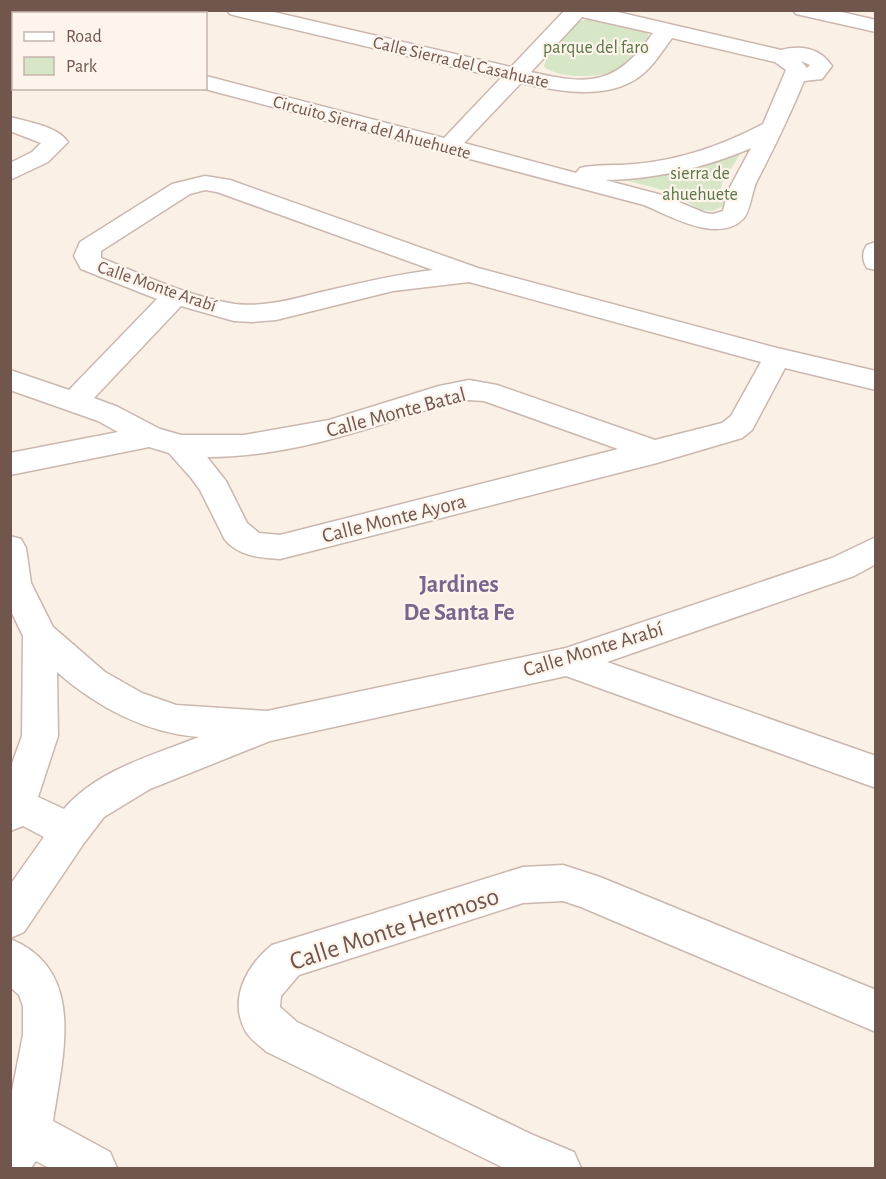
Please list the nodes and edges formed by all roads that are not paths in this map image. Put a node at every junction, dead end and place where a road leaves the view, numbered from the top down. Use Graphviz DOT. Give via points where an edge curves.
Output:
graph roads {
  1 [pos="237,10"];
  2 [pos="578,10"];
  3 [pos="803,11"];
  4 [pos="618,15"];
  5 [pos="656,22"];
  6 [pos="876,26"];
  7 [pos="516,75"];
  8 [pos="207,83"];
  9 [pos="10,124"];
  10 [pos="773,128"];
  11 [pos="448,147"];
  12 [pos="538,171"];
  13 [pos="10,173"];
  14 [pos="876,250"];
  15 [pos="876,262"];
  16 [pos="470,274"];
  17 [pos="175,296"];
  18 [pos="777,357"];
  19 [pos="10,379"];
  20 [pos="876,381"];
  21 [pos="75,401"];
  22 [pos="150,436"];
  23 [pos="180,446"];
  24 [pos="657,452"];
  25 [pos="10,464"];
  26 [pos="10,548"];
  27 [pos="876,549"];
  28 [pos="13,582"];
  29 [pos="40,636"];
  30 [pos="566,662"];
  31 [pos="267,726"];
  32 [pos="876,772"];
  33 [pos="14,809"];
  34 [pos="70,831"];
  35 [pos="10,919"];
  36 [pos="10,959"];
  37 [pos="876,1011"];
  38 [pos="17,1138"];
  39 [pos="94,1168"];
  40 [pos="558,1168"];
  1 -- 7 [label="street, Calle Sierra del Casahuate"];
  2 -- 4 [label="street, Circuito Sierra del Ahuehuete"];
  2 -- 7 [label="street"];
  3 -- 6 [label="street"];
  4 -- 5 [label="street, Circuito Sierra del Ahuehuete"];
  5 -- 7 [label="street, Calle Sierra del Casahuate" via="640,66 622,78 592,85 558,85"];
  5 -- 10 [label="street, Circuito Sierra del Ahuehuete" via="789,66"];
  7 -- 11 [label="street"];
  8 -- 11 [label="street, Circuito Sierra del Ahuehuete"];
  9 -- 13 [label="street" via="56,142 40,157"];
  10 -- 12 [label="street, Circuito Sierra del Ahuehuete" via="718,154 671,166 610,173"];
  10 -- 12 [label="street, Circuito Sierra del Ahuehuete" via="740,191 736,211 717,221 693,219 653,200"];
  11 -- 12 [label="street, Circuito Sierra del Ahuehuete"];
  14 -- 15 [label="street"];
  16 -- 17 [label="street, Calle Monte Arabí" via="393,283 276,311 252,313"];
  16 -- 17 [label="street, Calle Monte Arabí" via="221,184 205,183 181,189 89,247 90,263"];
  16 -- 18 [label="street, Calle Monte Arabí"];
  17 -- 21 [label="street"];
  18 -- 20 [label="street, Calle Monte Arabí"];
  18 -- 24 [label="street" via="737,427"];
  19 -- 21 [label="street, Calle Monte Batal"];
  21 -- 22 [label="street, Calle Monte Batal"];
  22 -- 23 [label="street, Calle Monte Batal"];
  22 -- 25 [label="street"];
  23 -- 24 [label="street, Calle Monte Batal" via="244,446 331,430 469,390 487,392"];
  23 -- 24 [label="street, Calle Monte Ayora" via="207,474 237,535 254,546 280,547"];
  26 -- 28 [label="street"];
  27 -- 30 [label="street, Calle Monte Arabí" via="843,567"];
  28 -- 29 [label="street"];
  29 -- 31 [label="street, Calle Monte Arabí" via="93,682 130,704 176,720"];
  29 -- 33 [label="street" via="40,736"];
  30 -- 31 [label="street, Calle Monte Arabí"];
  30 -- 32 [label="street"];
  31 -- 34 [label="street, Calle Monte Arabí" via="137,778 91,805"];
  33 -- 34 [label="street"];
  34 -- 35 [label="street, Calle Monte Arabí"];
  36 -- 38 [label="street" via="34,981 44,1006 44,1035"];
  37 -- 40 [label="street, Calle Monte Hermoso" via="563,883 523,885 287,959 273,969 264,984 261,1017 282,1037"];
  38 -- 39 [label="street"];
}
